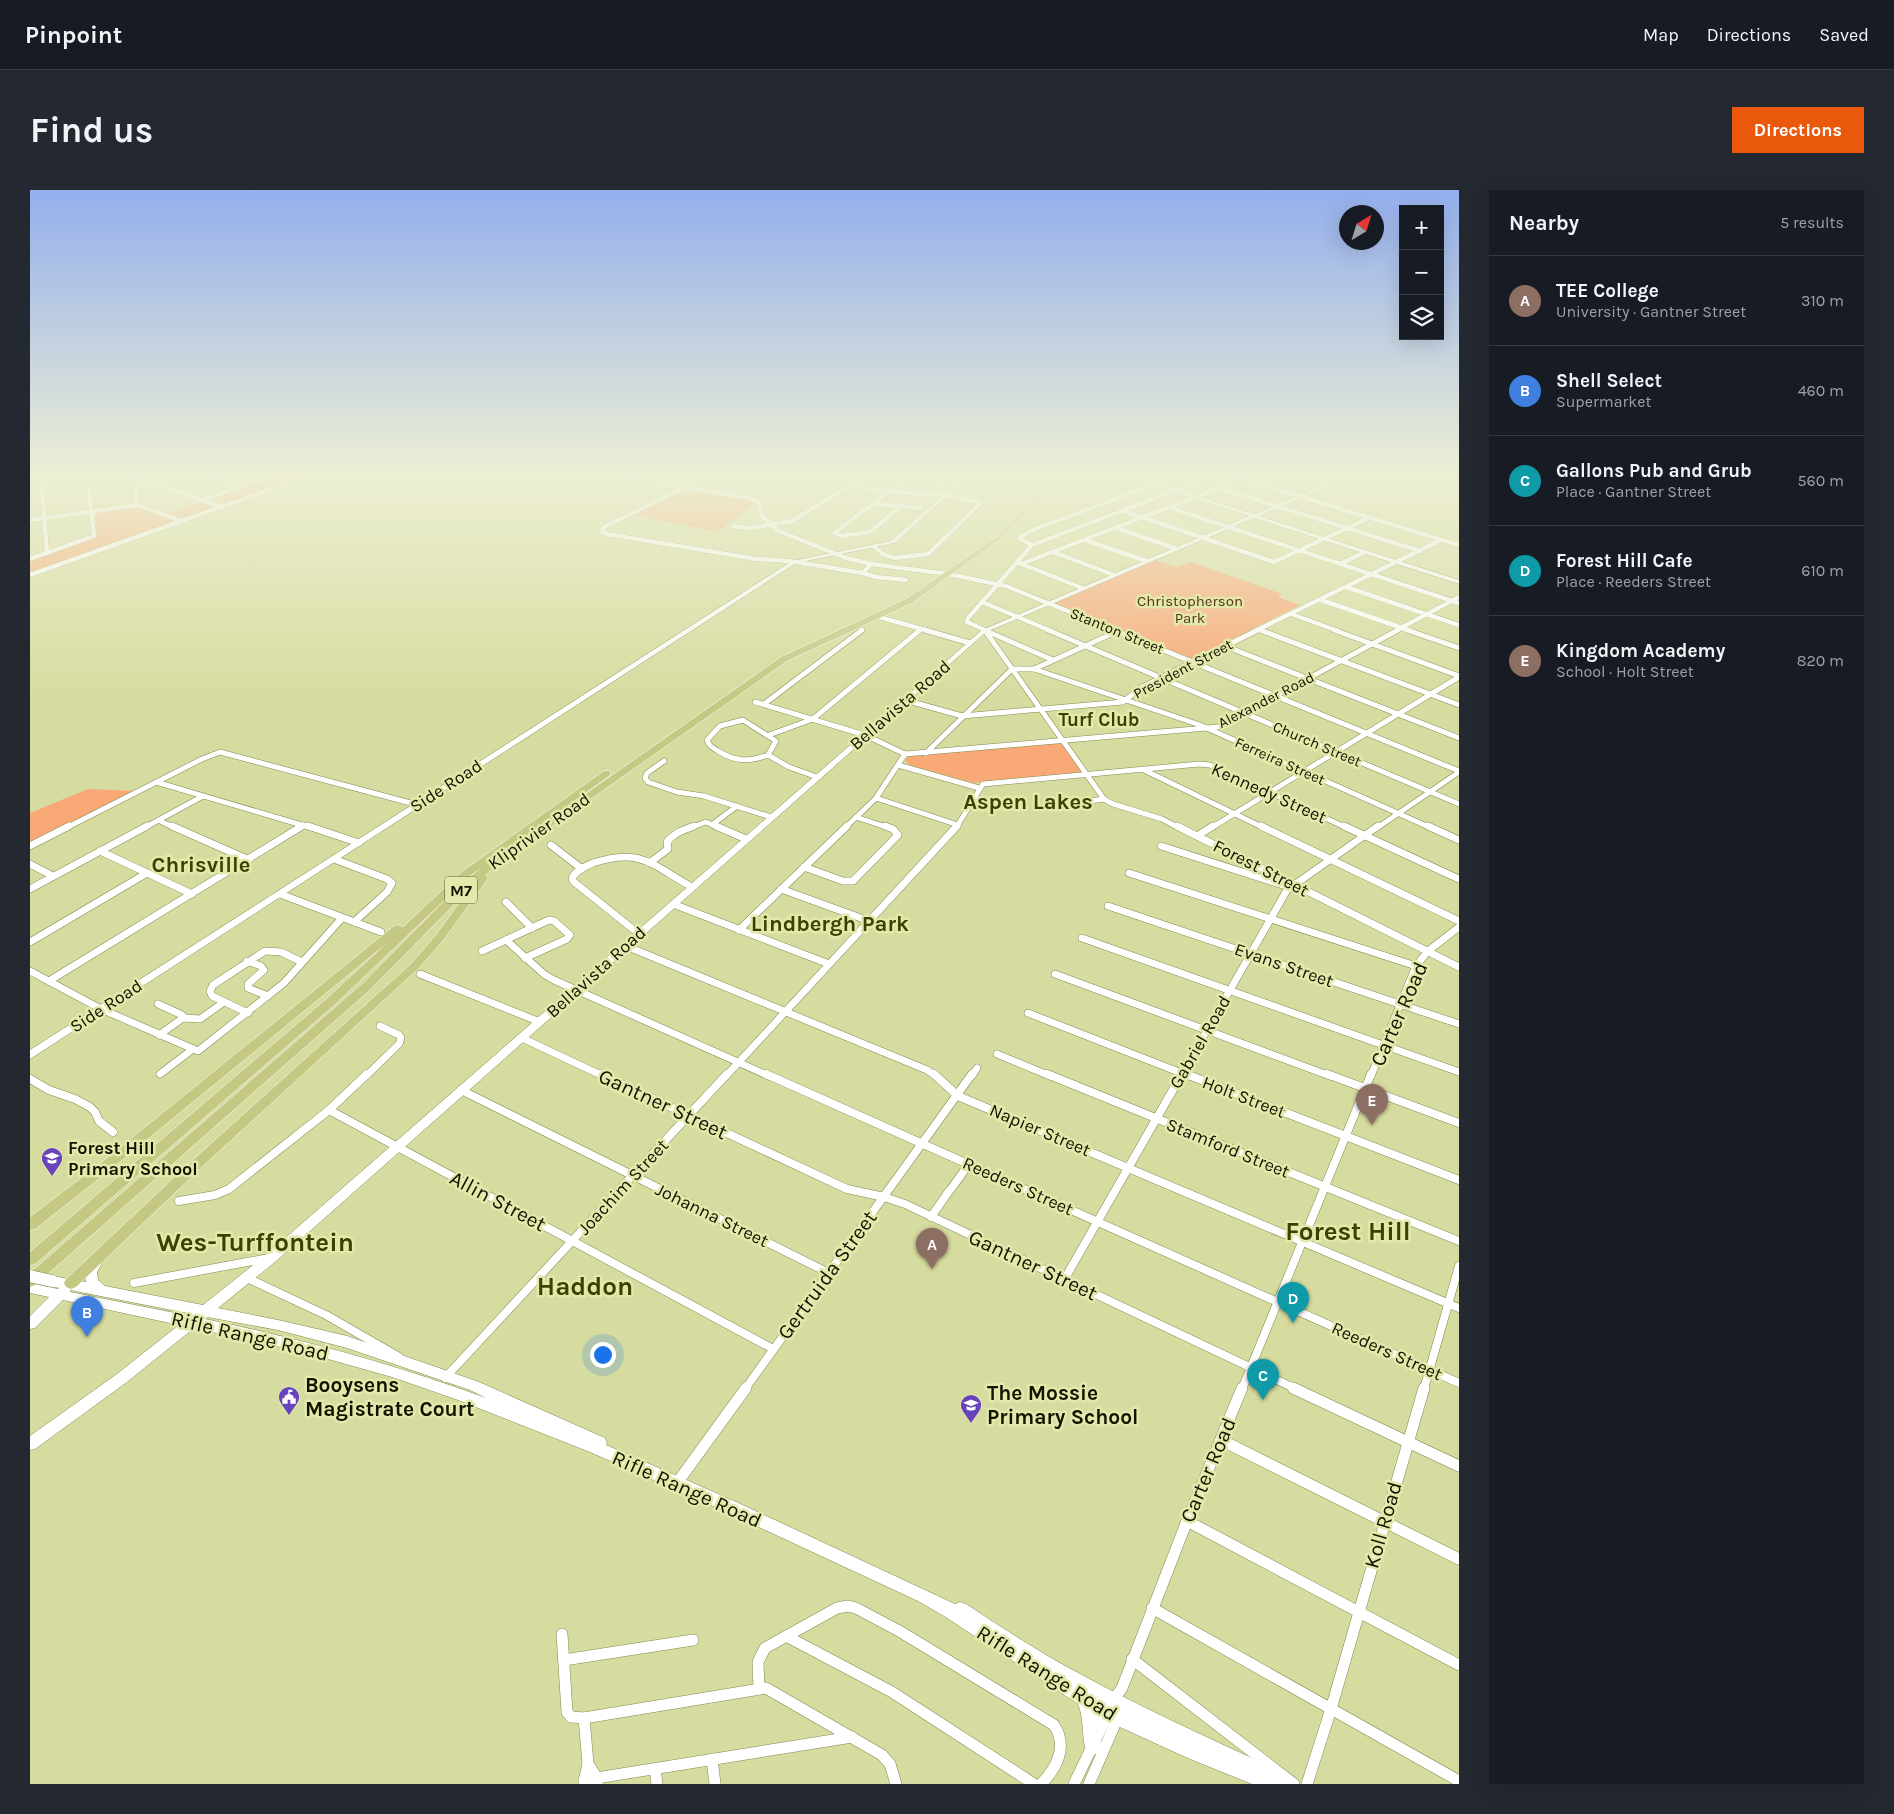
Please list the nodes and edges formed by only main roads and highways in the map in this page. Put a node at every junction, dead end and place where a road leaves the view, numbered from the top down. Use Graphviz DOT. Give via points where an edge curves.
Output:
graph roads {
  1 [pos="974,549"];
  2 [pos="981,549"];
  3 [pos="944,573"];
  4 [pos="494,862"];
  5 [pos="445,892"];
  6 [pos="30,1226"];
  7 [pos="30,1260"];
  8 [pos="30,1281"];
  9 [pos="71,1283"];
  1 -- 3 [label="main road, Kliprivier Road / M7"];
  2 -- 3 [label="main road, Kliprivier Road / M7"];
  3 -- 4 [label="main road, Kliprivier Road / M7" via="902,605 771,668"];
  3 -- 5 [label="main road, Kliprivier Road / M7" via="888,606 790,649 759,667 493,853"];
  4 -- 8 [label="main road, Kliprivier Road / M7" via="459,892 367,986"];
  4 -- 9 [label="main road" via="440,938 416,965"];
  5 -- 6 [label="main road" via="431,900"];
  5 -- 7 [label="main road, Kliprivier Road / M7" via="328,1004"];
}
